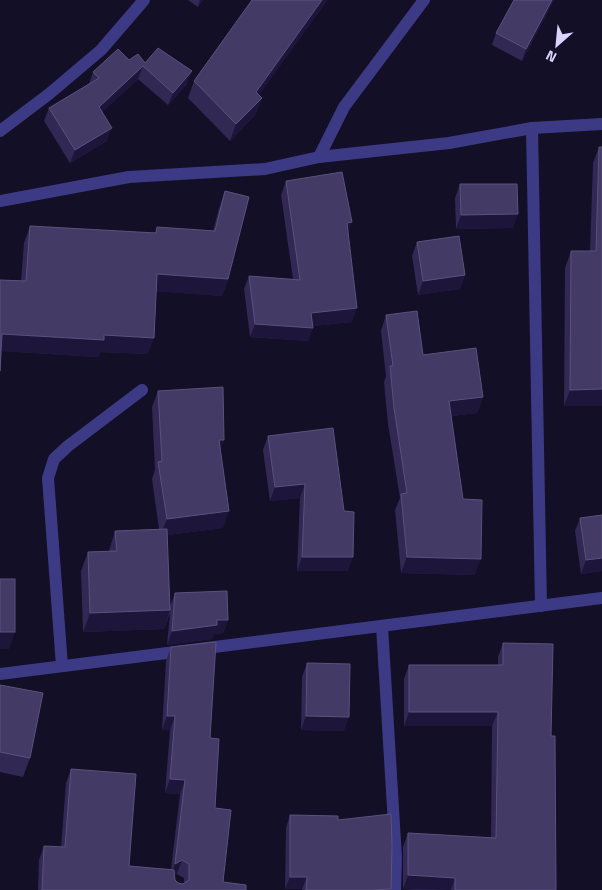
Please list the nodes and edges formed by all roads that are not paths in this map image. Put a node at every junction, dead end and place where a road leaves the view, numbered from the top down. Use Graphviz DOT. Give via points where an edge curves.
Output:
graph roads {
  1 [pos="144,0"];
  2 [pos="424,0"];
  3 [pos="602,124"];
  4 [pos="532,128"];
  5 [pos="0,131"];
  6 [pos="319,158"];
  7 [pos="0,202"];
  8 [pos="142,390"];
  9 [pos="602,598"];
  10 [pos="541,606"];
  11 [pos="382,626"];
  12 [pos="62,666"];
  13 [pos="0,674"];
  14 [pos="395,890"];
  1 -- 5 [label="street" via="101,50"];
  2 -- 6 [label="street" via="344,107"];
  3 -- 4 [label="street"];
  4 -- 6 [label="street" via="449,143"];
  4 -- 10 [label="street"];
  6 -- 7 [label="street" via="265,169 129,177"];
  8 -- 12 [label="street" via="54,459 48,478"];
  9 -- 10 [label="street"];
  10 -- 11 [label="street"];
  11 -- 12 [label="street"];
  11 -- 14 [label="street" via="396,858"];
  12 -- 13 [label="street"];
}
